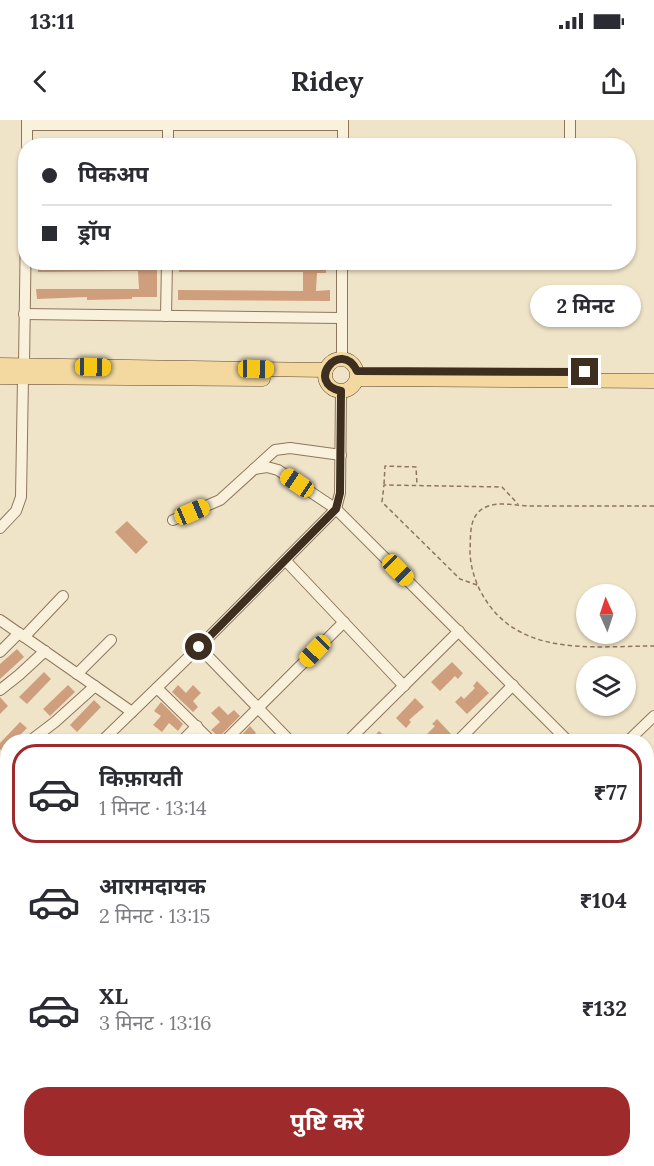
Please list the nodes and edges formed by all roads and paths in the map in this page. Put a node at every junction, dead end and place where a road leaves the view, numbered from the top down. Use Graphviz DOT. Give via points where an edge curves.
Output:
graph roads {
  1 [pos="570,120"];
  2 [pos="343,122"];
  3 [pos="27,123"];
  4 [pos="168,123"];
  5 [pos="343,138"];
  6 [pos="570,138"];
  7 [pos="25,270"];
  8 [pos="167,270"];
  9 [pos="342,270"];
  10 [pos="24,314"];
  11 [pos="166,316"];
  12 [pos="342,318"];
  13 [pos="342,359"];
  14 [pos="0,365"];
  15 [pos="23,371"];
  16 [pos="654,372"];
  17 [pos="326,375"];
  18 [pos="357,375"];
  19 [pos="0,377"];
  20 [pos="654,381"];
  21 [pos="341,391"];
  22 [pos="341,455"];
  23 [pos="254,469"];
  24 [pos="384,485"];
  25 [pos="417,486"];
  26 [pos="519,505"];
  27 [pos="654,506"];
  28 [pos="336,509"];
  29 [pos="173,520"];
  30 [pos="0,528"];
  31 [pos="286,561"];
  32 [pos="477,585"];
  33 [pos="63,596"];
  34 [pos="0,620"];
  35 [pos="344,622"];
  36 [pos="459,631"];
  37 [pos="21,635"];
  38 [pos="111,640"];
  39 [pos="654,646"];
  40 [pos="199,647"];
  41 [pos="45,651"];
  42 [pos="0,652"];
  43 [pos="77,674"];
  44 [pos="513,685"];
  45 [pos="95,686"];
  46 [pos="404,686"];
  47 [pos="157,688"];
  48 [pos="0,690"];
  49 [pos="258,709"];
  50 [pos="132,711"];
  51 [pos="654,716"];
  52 [pos="197,726"];
  53 [pos="39,734"];
  54 [pos="109,734"];
  55 [pos="189,734"];
  56 [pos="204,734"];
  57 [pos="232,734"];
  58 [pos="283,734"];
  59 [pos="355,734"];
  60 [pos="465,734"];
  61 [pos="561,734"];
  62 [pos="635,734"];
  1 -- 6 [label="street"];
  2 -- 4 [label="street"];
  2 -- 5 [label="street"];
  3 -- 4 [label="street"];
  7 -- 10 [label="street"];
  8 -- 11 [label="street"];
  9 -- 12 [label="street"];
  10 -- 11 [label="street"];
  10 -- 15 [label="street"];
  11 -- 12 [label="street"];
  12 -- 13 [label="street"];
  13 -- 17 [label="main road" via="330,363"];
  13 -- 18 [label="main road" via="351,362"];
  14 -- 15 [label="main road"];
  15 -- 17 [label="main road"];
  15 -- 19 [label="main road"];
  15 -- 30 [label="street" via="21,497 16,511"];
  16 -- 18 [label="main road"];
  17 -- 21 [label="main road" via="329,385"];
  18 -- 20 [label="main road"];
  18 -- 21 [label="main road" via="350,389"];
  21 -- 22 [label="street"];
  22 -- 23 [label="street" via="281,448"];
  22 -- 28 [label="street"];
  23 -- 28 [label="street" via="278,470"];
  23 -- 29 [label="street" via="220,500"];
  24 -- 25 [label="path"];
  24 -- 25 [label="path" via="385,466 416,467"];
  24 -- 32 [label="path" via="382,502 460,579"];
  25 -- 26 [label="path" via="502,487"];
  26 -- 27 [label="path"];
  26 -- 32 [label="path" via="488,506 474,519 470,558"];
  28 -- 31 [label="street"];
  28 -- 36 [label="street"];
  31 -- 35 [label="street"];
  31 -- 40 [label="street"];
  32 -- 39 [label="path" via="501,620 539,641 576,646"];
  33 -- 37 [label="street"];
  34 -- 37 [label="street"];
  35 -- 46 [label="street"];
  35 -- 49 [label="street"];
  36 -- 44 [label="street"];
  36 -- 46 [label="street"];
  37 -- 41 [label="street"];
  37 -- 42 [label="street"];
  38 -- 43 [label="street"];
  40 -- 47 [label="street"];
  40 -- 49 [label="street"];
  41 -- 43 [label="street"];
  41 -- 48 [label="street"];
  43 -- 45 [label="street"];
  44 -- 60 [label="street"];
  44 -- 61 [label="street"];
  45 -- 50 [label="street"];
  45 -- 53 [label="street"];
  46 -- 59 [label="street"];
  47 -- 50 [label="street"];
  47 -- 52 [label="street"];
  49 -- 57 [label="street"];
  49 -- 58 [label="street"];
  50 -- 54 [label="street"];
  51 -- 62 [label="street"];
  52 -- 55 [label="street"];
  52 -- 56 [label="street"];
}
